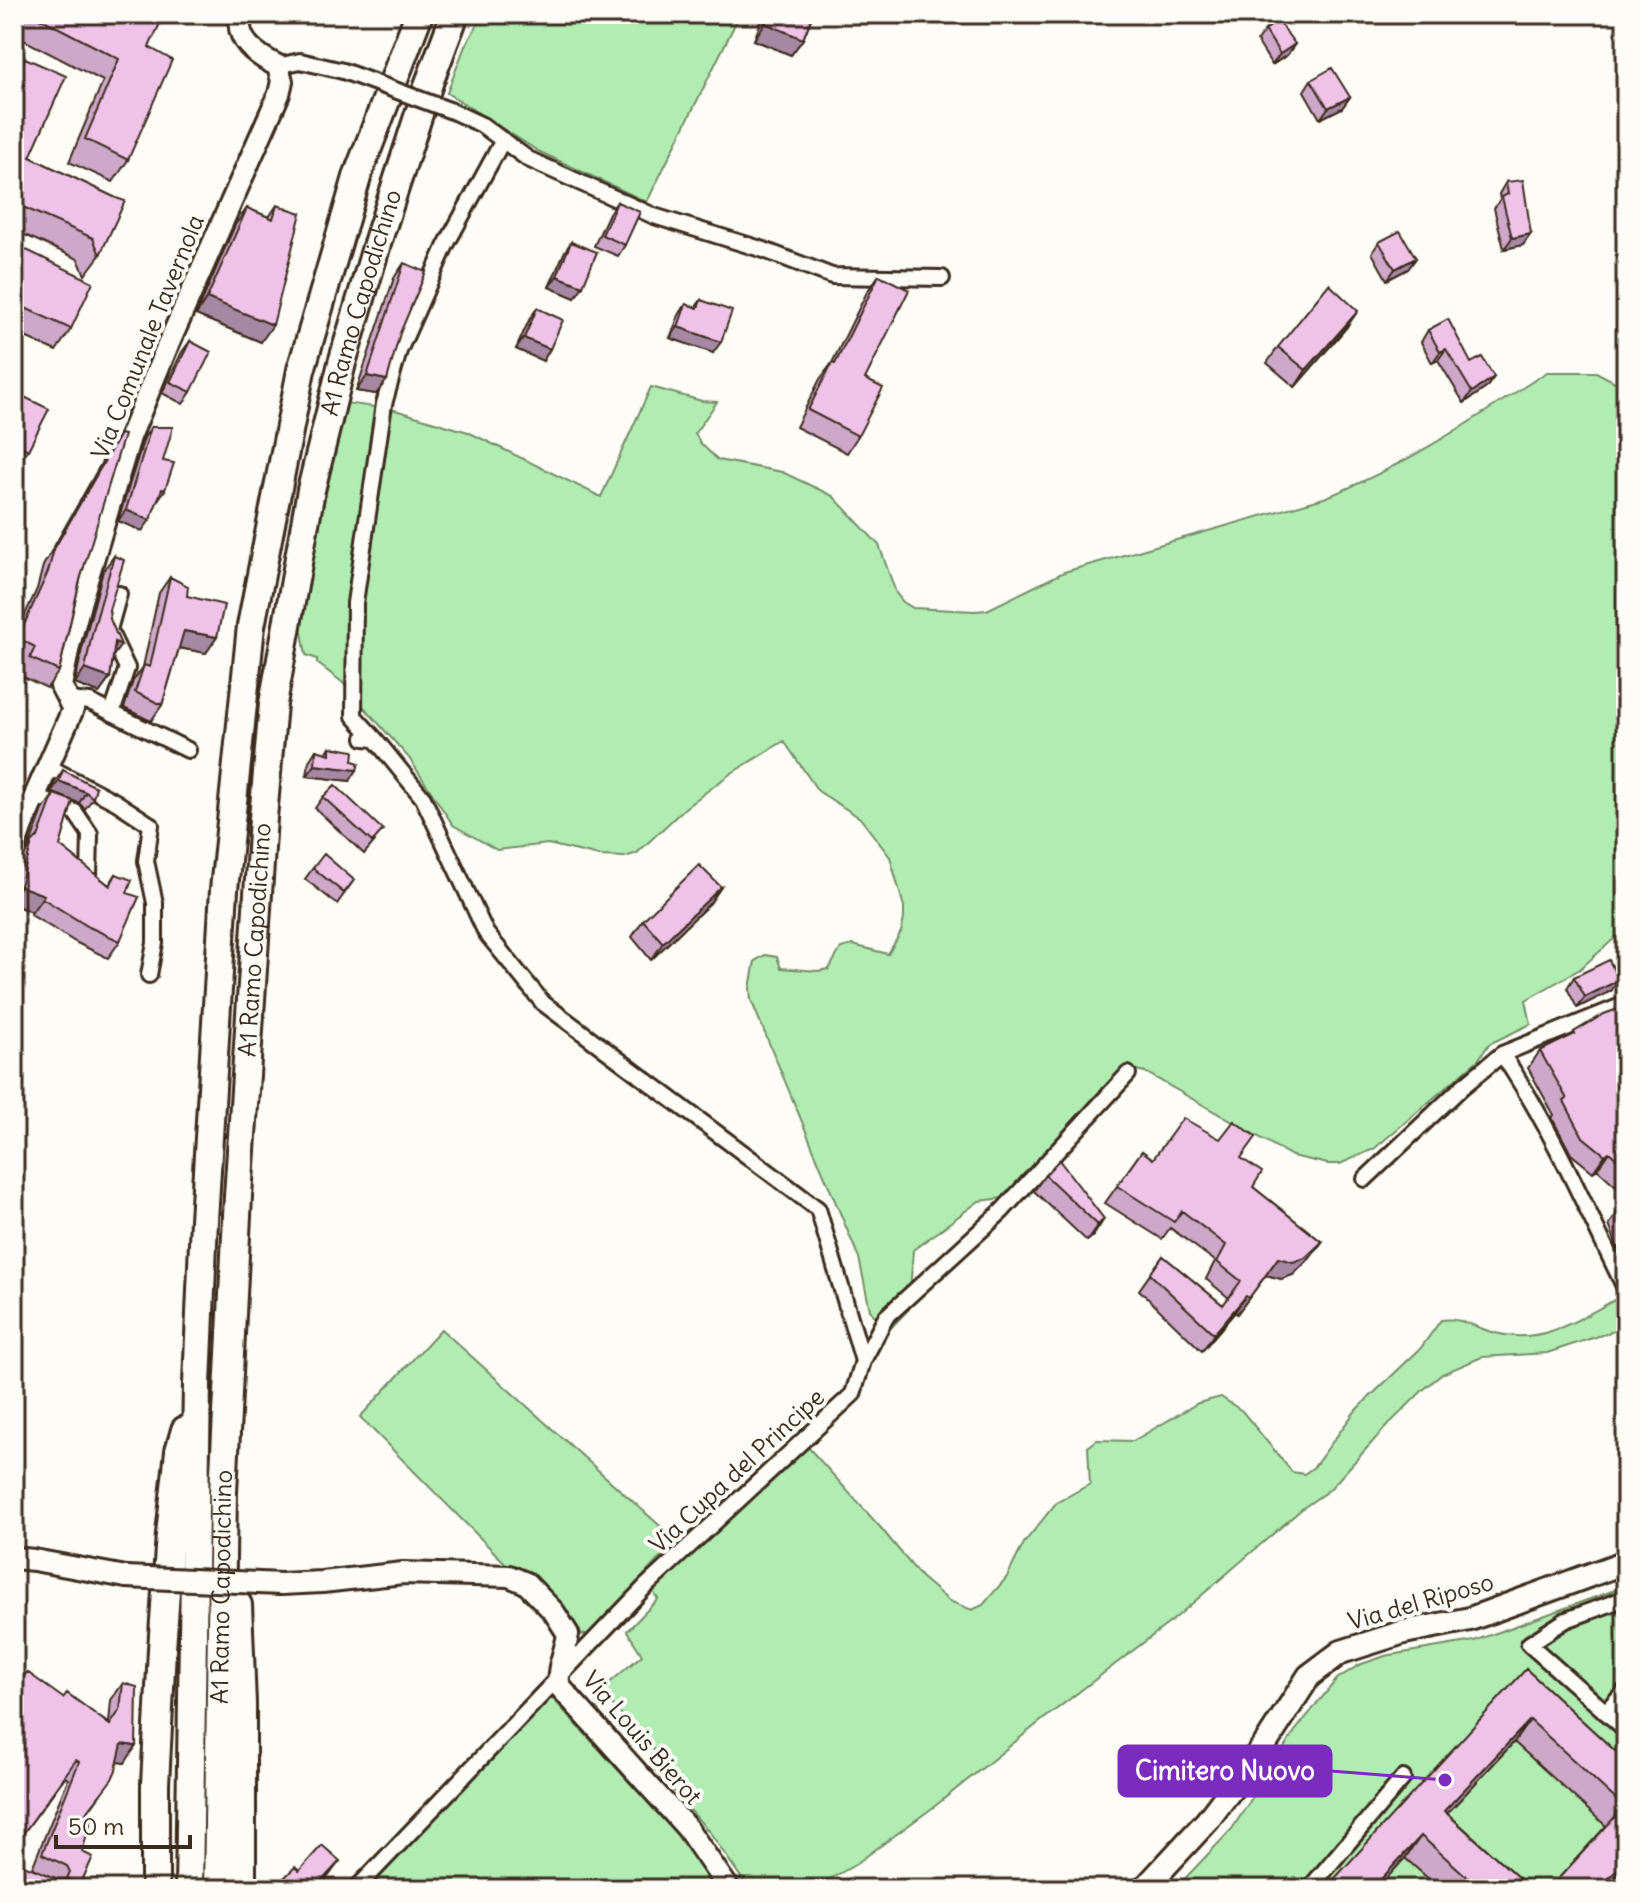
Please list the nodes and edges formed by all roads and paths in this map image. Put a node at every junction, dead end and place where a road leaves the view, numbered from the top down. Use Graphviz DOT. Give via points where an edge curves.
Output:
graph roads {
  1 [pos="241,14"];
  2 [pos="419,14"];
  3 [pos="455,14"];
  4 [pos="278,66"];
  5 [pos="503,140"];
  6 [pos="942,278"];
  7 [pos="119,594"];
  8 [pos="69,700"];
  9 [pos="112,713"];
  10 [pos="188,750"];
  11 [pos="49,767"];
  12 [pos="36,797"];
  13 [pos="14,849"];
  14 [pos="89,875"];
  15 [pos="149,975"];
  16 [pos="1626,1004"];
  17 [pos="1502,1054"];
  18 [pos="1128,1074"];
  19 [pos="1365,1179"];
  20 [pos="1626,1290"];
  21 [pos="863,1361"];
  22 [pos="197,1384"];
  23 [pos="223,1492"];
  24 [pos="14,1558"];
  25 [pos="1626,1562"];
  26 [pos="1626,1598"];
  27 [pos="557,1677"];
  28 [pos="1626,1690"];
  29 [pos="1605,1712"];
  30 [pos="1626,1730"];
  31 [pos="1403,1778"];
  32 [pos="155,1889"];
  33 [pos="189,1889"];
  34 [pos="217,1889"];
  35 [pos="242,1889"];
  36 [pos="356,1889"];
  37 [pos="729,1889"];
  38 [pos="1144,1889"];
  39 [pos="1309,1889"];
  1 -- 4 [label="street" via="241,36"];
  2 -- 22 [label="highway, A1 Ramo Capodichino" via="358,174 301,370 251,626 224,890"];
  3 -- 23 [label="highway, A1 Ramo Capodichino" via="342,363 311,490 273,704"];
  4 -- 5 [label="street, bridge" via="300,61 343,71 452,111"];
  4 -- 8 [label="street, Via Comunale Tavernola" via="279,94 130,437 69,646 61,686"];
  5 -- 6 [label="street" via="528,159 654,216 832,276"];
  5 -- 21 [label="street" via="446,245 399,351 384,404 355,603 354,716 423,798 486,933 543,1003 818,1209"];
  7 -- 9 [label="street" via="109,630 127,668"];
  8 -- 9 [label="street" via="90,702"];
  8 -- 11 [label="street, Via Comunale Tavernola" via="73,709"];
  9 -- 10 [label="street"];
  11 -- 12 [label="street, Via Comunale Tavernola"];
  11 -- 15 [label="street" via="151,825 146,861 155,903 155,943"];
  12 -- 13 [label="street, Via Comunale Tavernola"];
  12 -- 14 [label="street" via="75,812 90,834"];
  16 -- 17 [label="street"];
  17 -- 19 [label="street"];
  17 -- 20 [label="street" via="1558,1150"];
  18 -- 21 [label="street, Via Cupa del Principe" via="1002,1211 886,1317"];
  21 -- 27 [label="street, Via Cupa del Principe" via="853,1394 645,1587"];
  22 -- 32 [label="highway" via="179,1451 170,1534 155,1784"];
  22 -- 33 [label="highway, A1 Ramo Capodichino"];
  23 -- 34 [label="highway, A1 Ramo Capodichino"];
  23 -- 35 [label="highway" via="235,1553 242,1689"];
  24 -- 27 [label="street, Via Louis Bierot, bridge" via="126,1577 281,1584 403,1573 509,1576 526,1583 568,1634"];
  25 -- 38 [label="main road, Via del Riposo" via="1470,1619 1341,1652 1309,1676 1207,1821"];
  26 -- 29 [label="street" via="1566,1620 1529,1644"];
  27 -- 36 [label="street, Via Cupa del Principe"];
  27 -- 37 [label="street, Via Louis Bierot" via="560,1687 687,1828"];
  28 -- 29 [label="street"];
  29 -- 30 [label="street"];
  31 -- 39 [label="street"];
}
